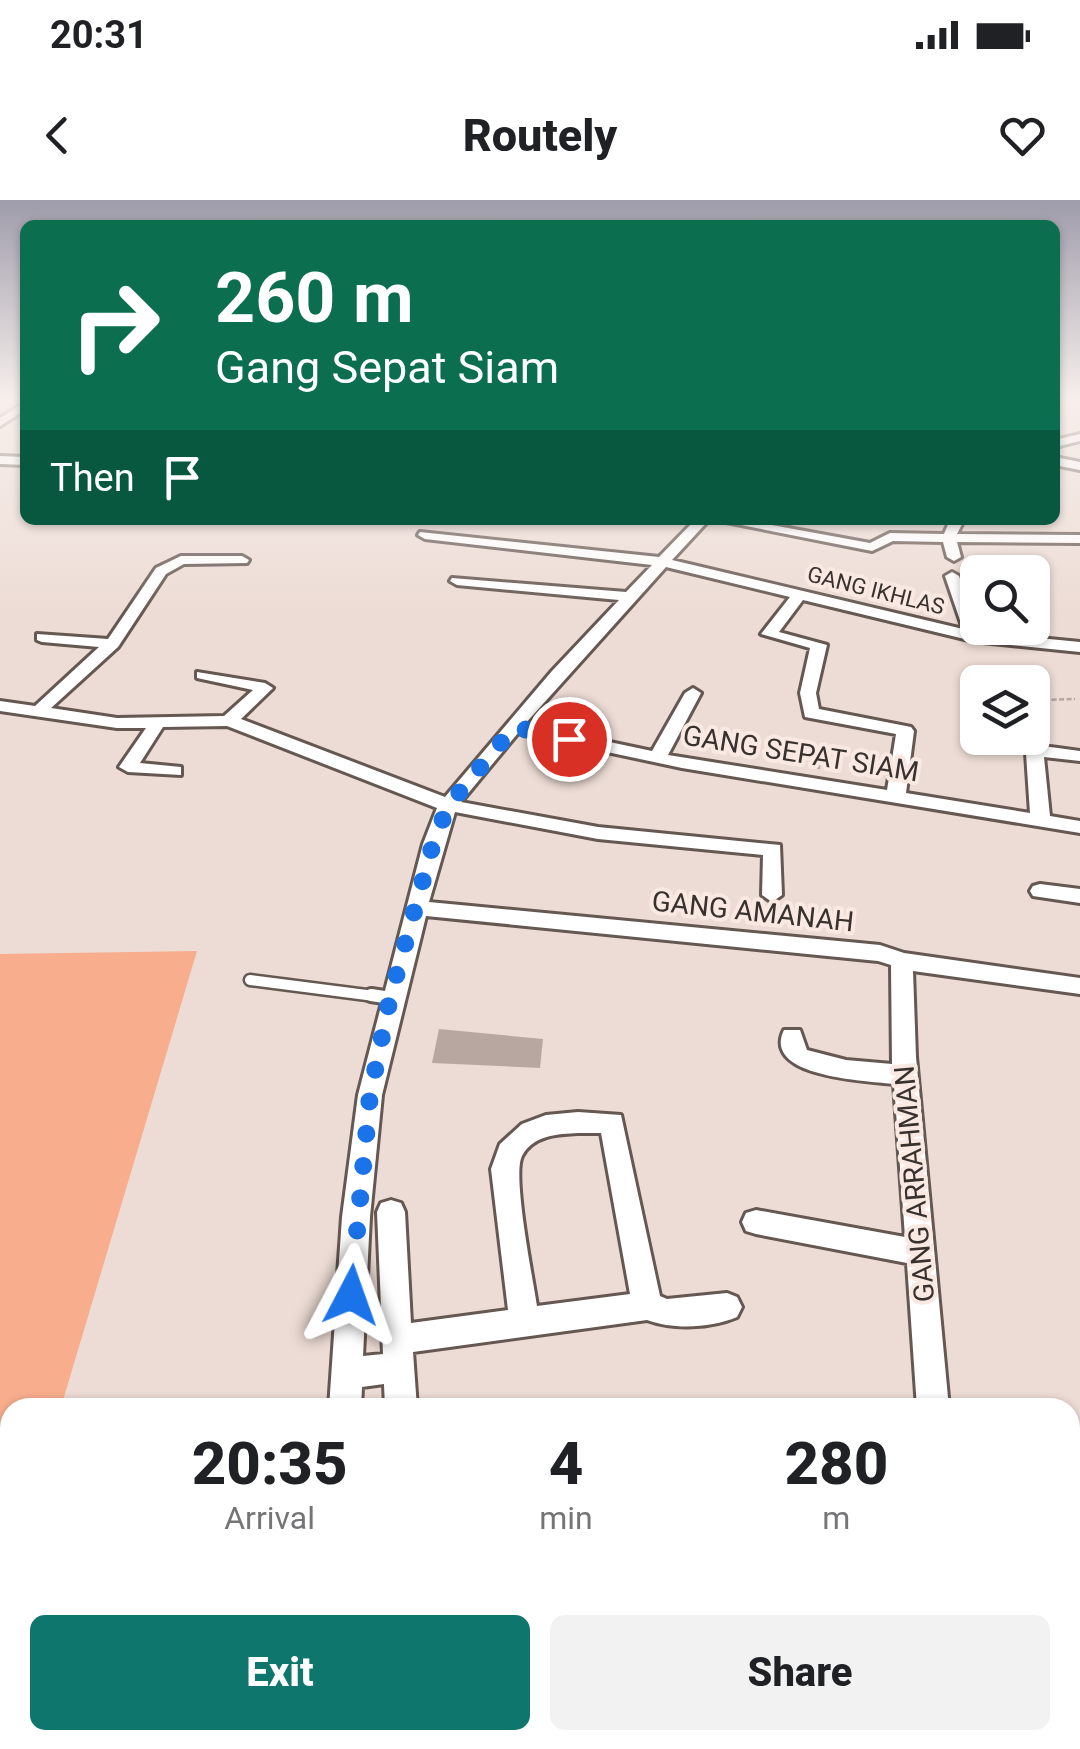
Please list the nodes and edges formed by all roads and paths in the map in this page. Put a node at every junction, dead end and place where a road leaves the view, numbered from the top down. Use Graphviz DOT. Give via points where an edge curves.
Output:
graph roads {
  1 [pos="697,525"];
  2 [pos="751,525"];
  3 [pos="954,525"];
  4 [pos="425,536"];
  5 [pos="949,536"];
  6 [pos="1080,539"];
  7 [pos="954,558"];
  8 [pos="242,560"];
  9 [pos="664,562"];
  10 [pos="952,576"];
  11 [pos="457,580"];
  12 [pos="800,594"];
  13 [pos="631,597"];
  14 [pos="960,598"];
  15 [pos="960,633"];
  16 [pos="42,636"];
  17 [pos="112,644"];
  18 [pos="1050,644"];
  19 [pos="1080,647"];
  20 [pos="203,674"];
  21 [pos="693,693"];
  22 [pos="1075,699"];
  23 [pos="1050,700"];
  24 [pos="0,706"];
  25 [pos="40,713"];
  26 [pos="159,721"];
  27 [pos="230,722"];
  28 [pos="514,727"];
  29 [pos="1050,752"];
  30 [pos="1035,755"];
  31 [pos="1080,756"];
  32 [pos="658,758"];
  33 [pos="174,771"];
  34 [pos="896,796"];
  35 [pos="448,806"];
  36 [pos="1040,817"];
  37 [pos="1080,827"];
  38 [pos="1040,891"];
  39 [pos="772,895"];
  40 [pos="1080,896"];
  41 [pos="418,908"];
  42 [pos="902,961"];
  43 [pos="250,980"];
  44 [pos="1080,986"];
  45 [pos="390,998"];
  46 [pos="792,1036"];
  47 [pos="905,1076"];
  48 [pos="391,1212"];
  49 [pos="756,1222"];
  50 [pos="920,1252"];
  51 [pos="647,1306"];
  52 [pos="727,1307"];
  53 [pos="525,1325"];
  54 [pos="400,1353"];
  55 [pos="346,1373"];
  56 [pos="345,1398"];
  57 [pos="401,1398"];
  58 [pos="932,1398"];
  1 -- 9 [label="street"];
  2 -- 5 [label="street" via="872,547 890,537"];
  3 -- 5 [label="street"];
  4 -- 9 [label="street, GANG IKHLAS"];
  5 -- 6 [label="street"];
  5 -- 7 [label="street"];
  8 -- 17 [label="street" via="169,565 148,584"];
  9 -- 12 [label="street, GANG IKHLAS"];
  9 -- 13 [label="street"];
  10 -- 14 [label="street"];
  11 -- 13 [label="street"];
  12 -- 15 [label="street, GANG IKHLAS"];
  12 -- 34 [label="street" via="769,634 818,645 808,693 811,713 904,731"];
  13 -- 28 [label="street"];
  16 -- 17 [label="street"];
  17 -- 25 [label="street"];
  18 -- 19 [label="street, GANG IKHLAS"];
  20 -- 27 [label="street" via="265,688"];
  21 -- 32 [label="street"];
  22 -- 23 [label="path"];
  24 -- 25 [label="street"];
  25 -- 26 [label="street"];
  26 -- 27 [label="street"];
  26 -- 33 [label="street" via="128,768"];
  27 -- 35 [label="street"];
  28 -- 32 [label="street, GANG SEPAT SIAM"];
  28 -- 35 [label="street"];
  29 -- 31 [label="street"];
  30 -- 36 [label="street"];
  32 -- 34 [label="street, GANG SEPAT SIAM"];
  34 -- 36 [label="street, GANG SEPAT SIAM"];
  35 -- 39 [label="street" via="598,833 773,850"];
  35 -- 41 [label="street"];
  36 -- 37 [label="street, GANG SEPAT SIAM"];
  38 -- 40 [label="street"];
  41 -- 42 [label="street, GANG AMANAH"];
  41 -- 45 [label="street"];
  42 -- 44 [label="street, GANG AMANAH"];
  42 -- 47 [label="street, GANG ARRAHMAN"];
  43 -- 45 [label="lane"];
  45 -- 55 [label="street" via="364,1147"];
  46 -- 47 [label="street" via="800,1058"];
  47 -- 50 [label="street, GANG ARRAHMAN"];
  48 -- 54 [label="street"];
  49 -- 50 [label="street"];
  50 -- 58 [label="street, GANG ARRAHMAN"];
  51 -- 52 [label="street" via="668,1313"];
  51 -- 53 [label="street"];
  51 -- 53 [label="street" via="612,1123 538,1127 519,1135 504,1169"];
  53 -- 54 [label="street"];
  54 -- 55 [label="street"];
  54 -- 57 [label="street"];
  55 -- 56 [label="street"];
}
